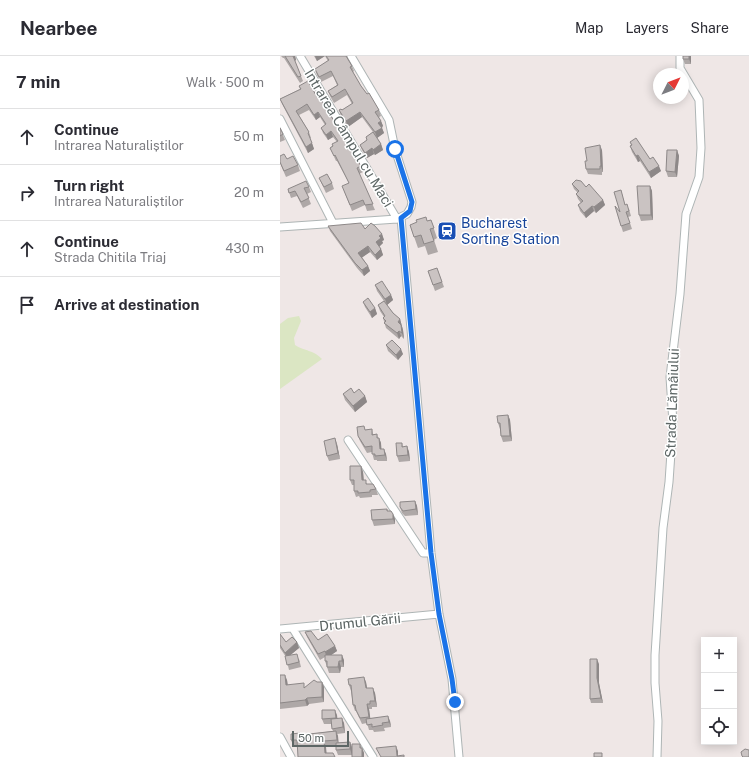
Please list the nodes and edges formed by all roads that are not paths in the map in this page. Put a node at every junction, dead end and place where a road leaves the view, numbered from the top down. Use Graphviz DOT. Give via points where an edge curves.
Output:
graph roads {
  1 [pos="300,56"];
  2 [pos="351,56"];
  3 [pos="680,56"];
  4 [pos="280,119"];
  5 [pos="399,218"];
  6 [pos="333,223"];
  7 [pos="280,227"];
  8 [pos="348,440"];
  9 [pos="431,553"];
  10 [pos="439,614"];
  11 [pos="293,629"];
  12 [pos="280,630"];
  13 [pos="280,737"];
  14 [pos="291,757"];
  15 [pos="373,757"];
  16 [pos="459,757"];
  17 [pos="657,757"];
  1 -- 5 [label="street, Intrarea Câmpul cu Maci"];
  2 -- 5 [label="street" via="389,120 395,149 412,202 410,211"];
  3 -- 17 [label="street, Strada Lămâiului" via="680,68 700,100 701,148 699,177 686,214 670,377 673,423 655,655"];
  4 -- 6 [label="street"];
  5 -- 6 [label="street"];
  5 -- 9 [label="street"];
  6 -- 7 [label="street"];
  8 -- 9 [label="street" via="423,553"];
  9 -- 10 [label="street"];
  10 -- 11 [label="street, Drumul Gării"];
  10 -- 16 [label="street" via="452,679"];
  11 -- 12 [label="street, Drumul Gării"];
  11 -- 15 [label="street"];
  13 -- 14 [label="street"];
}
